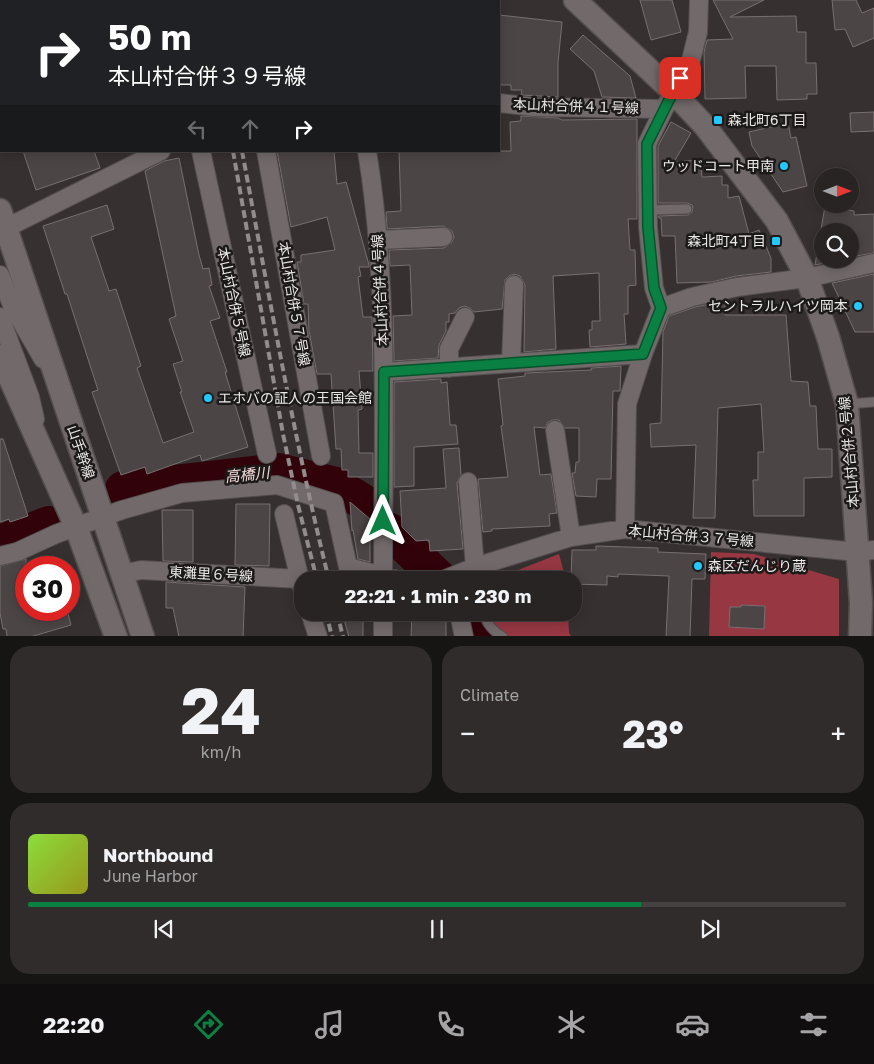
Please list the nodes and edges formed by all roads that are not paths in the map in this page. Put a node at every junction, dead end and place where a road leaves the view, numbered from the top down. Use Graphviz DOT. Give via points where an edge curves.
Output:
graph roads {
  1 [pos="575,0"];
  2 [pos="700,0"];
  3 [pos="668,100"];
  4 [pos="500,103"];
  5 [pos="158,152"];
  6 [pos="201,152"];
  7 [pos="266,152"];
  8 [pos="367,152"];
  9 [pos="688,209"];
  10 [pos="648,210"];
  11 [pos="3,219"];
  12 [pos="443,237"];
  13 [pos="378,240"];
  14 [pos="874,263"];
  15 [pos="0,275"];
  16 [pos="807,278"];
  17 [pos="514,285"];
  18 [pos="661,308"];
  19 [pos="0,317"];
  20 [pos="465,317"];
  21 [pos="643,354"];
  22 [pos="0,356"];
  23 [pos="511,363"];
  24 [pos="449,368"];
  25 [pos="384,372"];
  26 [pos="60,390"];
  27 [pos="874,402"];
  28 [pos="847,404"];
  29 [pos="555,430"];
  30 [pos="39,442"];
  31 [pos="266,454"];
  32 [pos="321,456"];
  33 [pos="468,482"];
  34 [pos="284,514"];
  35 [pos="103,516"];
  36 [pos="76,527"];
  37 [pos="625,529"];
  38 [pos="571,537"];
  39 [pos="866,551"];
  40 [pos="0,556"];
  41 [pos="298,571"];
  42 [pos="359,571"];
  43 [pos="388,571"];
  44 [pos="476,571"];
  45 [pos="122,574"];
  46 [pos="294,583"];
  47 [pos="868,605"];
  48 [pos="313,621"];
  49 [pos="383,621"];
  50 [pos="460,621"];
  51 [pos="486,621"];
  52 [pos="116,636"];
  53 [pos="142,636"];
  54 [pos="318,636"];
  55 [pos="383,636"];
  56 [pos="464,636"];
  57 [pos="503,636"];
  58 [pos="860,636"];
  1 -- 3 [label="street, 本山村合併２号線"];
  2 -- 3 [label="street" via="698,32 691,60"];
  3 -- 4 [label="street, 本山村合併４１号線" via="535,107"];
  3 -- 10 [label="street" via="647,144"];
  3 -- 16 [label="street, 本山村合併２号線" via="705,126 777,221"];
  5 -- 11 [label="street"];
  6 -- 31 [label="street, 本山村合併５号線"];
  7 -- 32 [label="street, 本山村合併５７号線"];
  8 -- 13 [label="street, 本山村合併４号線"];
  9 -- 10 [label="lane"];
  10 -- 18 [label="street" via="654,288"];
  11 -- 26 [label="street"];
  12 -- 13 [label="street"];
  13 -- 25 [label="street, 本山村合併４号線"];
  14 -- 16 [label="street"];
  15 -- 26 [label="street, 山手幹線" via="12,305"];
  16 -- 18 [label="street" via="737,287"];
  16 -- 28 [label="street, 本山村合併２号線"];
  17 -- 23 [label="street"];
  18 -- 21 [label="street"];
  19 -- 30 [label="street" via="30,397"];
  20 -- 24 [label="street" via="449,348"];
  21 -- 23 [label="street"];
  21 -- 37 [label="street" via="626,404"];
  22 -- 30 [label="street"];
  23 -- 24 [label="street"];
  24 -- 25 [label="street"];
  25 -- 43 [label="street, 本山村合併４号線"];
  26 -- 35 [label="street, 山手幹線"];
  27 -- 28 [label="lane"];
  28 -- 39 [label="street, 本山村合併２号線"];
  29 -- 38 [label="street"];
  30 -- 36 [label="street"];
  33 -- 44 [label="street"];
  34 -- 41 [label="street"];
  35 -- 36 [label="street"];
  35 -- 42 [label="street" via="182,493 277,485 334,504 348,568"];
  35 -- 45 [label="street, 山手幹線"];
  36 -- 40 [label="street"];
  36 -- 52 [label="street"];
  37 -- 38 [label="street, 本山村合併３７号線"];
  37 -- 39 [label="street, 本山村合併３７号線"];
  38 -- 44 [label="street, 本山村合併３７号線"];
  39 -- 47 [label="street, 本山村合併２号線"];
  45 -- 46 [label="street, 東灘里６号線" via="141,570"];
  45 -- 53 [label="street, 山手幹線"];
  47 -- 58 [label="street, 本山村合併２号線"];
  48 -- 54 [label="street"];
  49 -- 55 [label="street"];
  50 -- 56 [label="street"];
  51 -- 57 [label="lane"];
}
